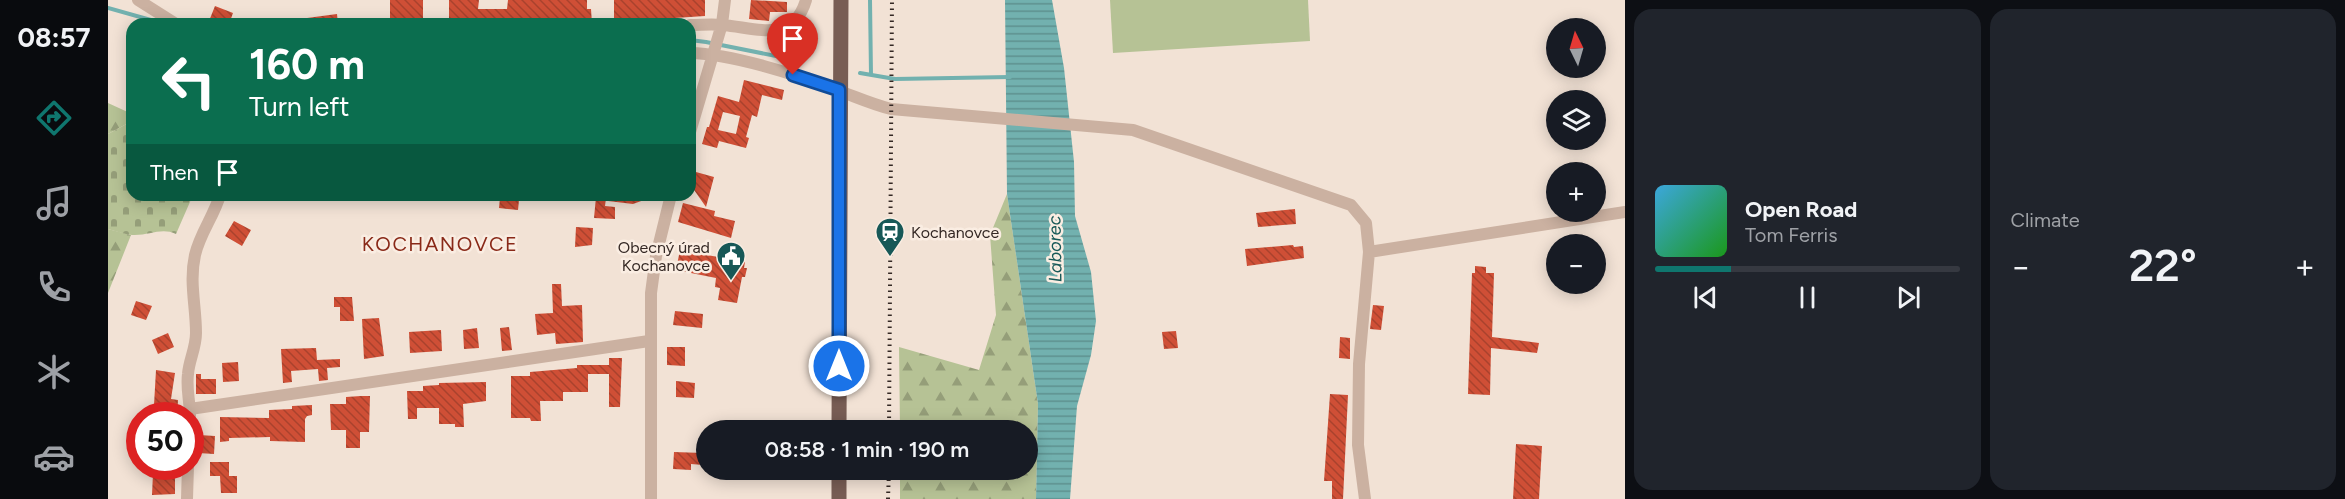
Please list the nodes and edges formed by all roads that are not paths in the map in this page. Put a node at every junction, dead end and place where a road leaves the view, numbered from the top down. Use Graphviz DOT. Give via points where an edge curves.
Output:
graph roads {
  1 [pos="138,0"];
  2 [pos="724,0"];
  3 [pos="806,0"];
  4 [pos="841,0"];
  5 [pos="166,18"];
  6 [pos="696,29"];
  7 [pos="717,42"];
  8 [pos="696,51"];
  9 [pos="839,90"];
  10 [pos="696,112"];
  11 [pos="217,201"];
  12 [pos="670,201"];
  13 [pos="1625,212"];
  14 [pos="1369,252"];
  15 [pos="650,341"];
  16 [pos="188,402"];
  17 [pos="204,410"];
  18 [pos="839,420"];
  19 [pos="188,480"];
  20 [pos="839,480"];
  21 [pos="187,499"];
  22 [pos="651,499"];
  23 [pos="839,499"];
  24 [pos="1365,499"];
  1 -- 5 [label="street"];
  2 -- 7 [label="street"];
  3 -- 7 [label="street" via="802,13 786,28"];
  4 -- 9 [label="main road"];
  6 -- 7 [label="street"];
  7 -- 8 [label="street"];
  7 -- 9 [label="street" via="777,70"];
  7 -- 10 [label="street"];
  9 -- 14 [label="street" via="872,104 928,113 1133,130 1350,205 1366,223"];
  9 -- 18 [label="main road"];
  11 -- 16 [label="street" via="195,255 192,287 196,342 188,370"];
  12 -- 15 [label="street" via="656,256"];
  13 -- 14 [label="street"];
  14 -- 24 [label="street" via="1359,364 1358,446"];
  15 -- 17 [label="street"];
  15 -- 22 [label="street"];
  19 -- 21 [label="street"];
  20 -- 23 [label="main road"];
}
